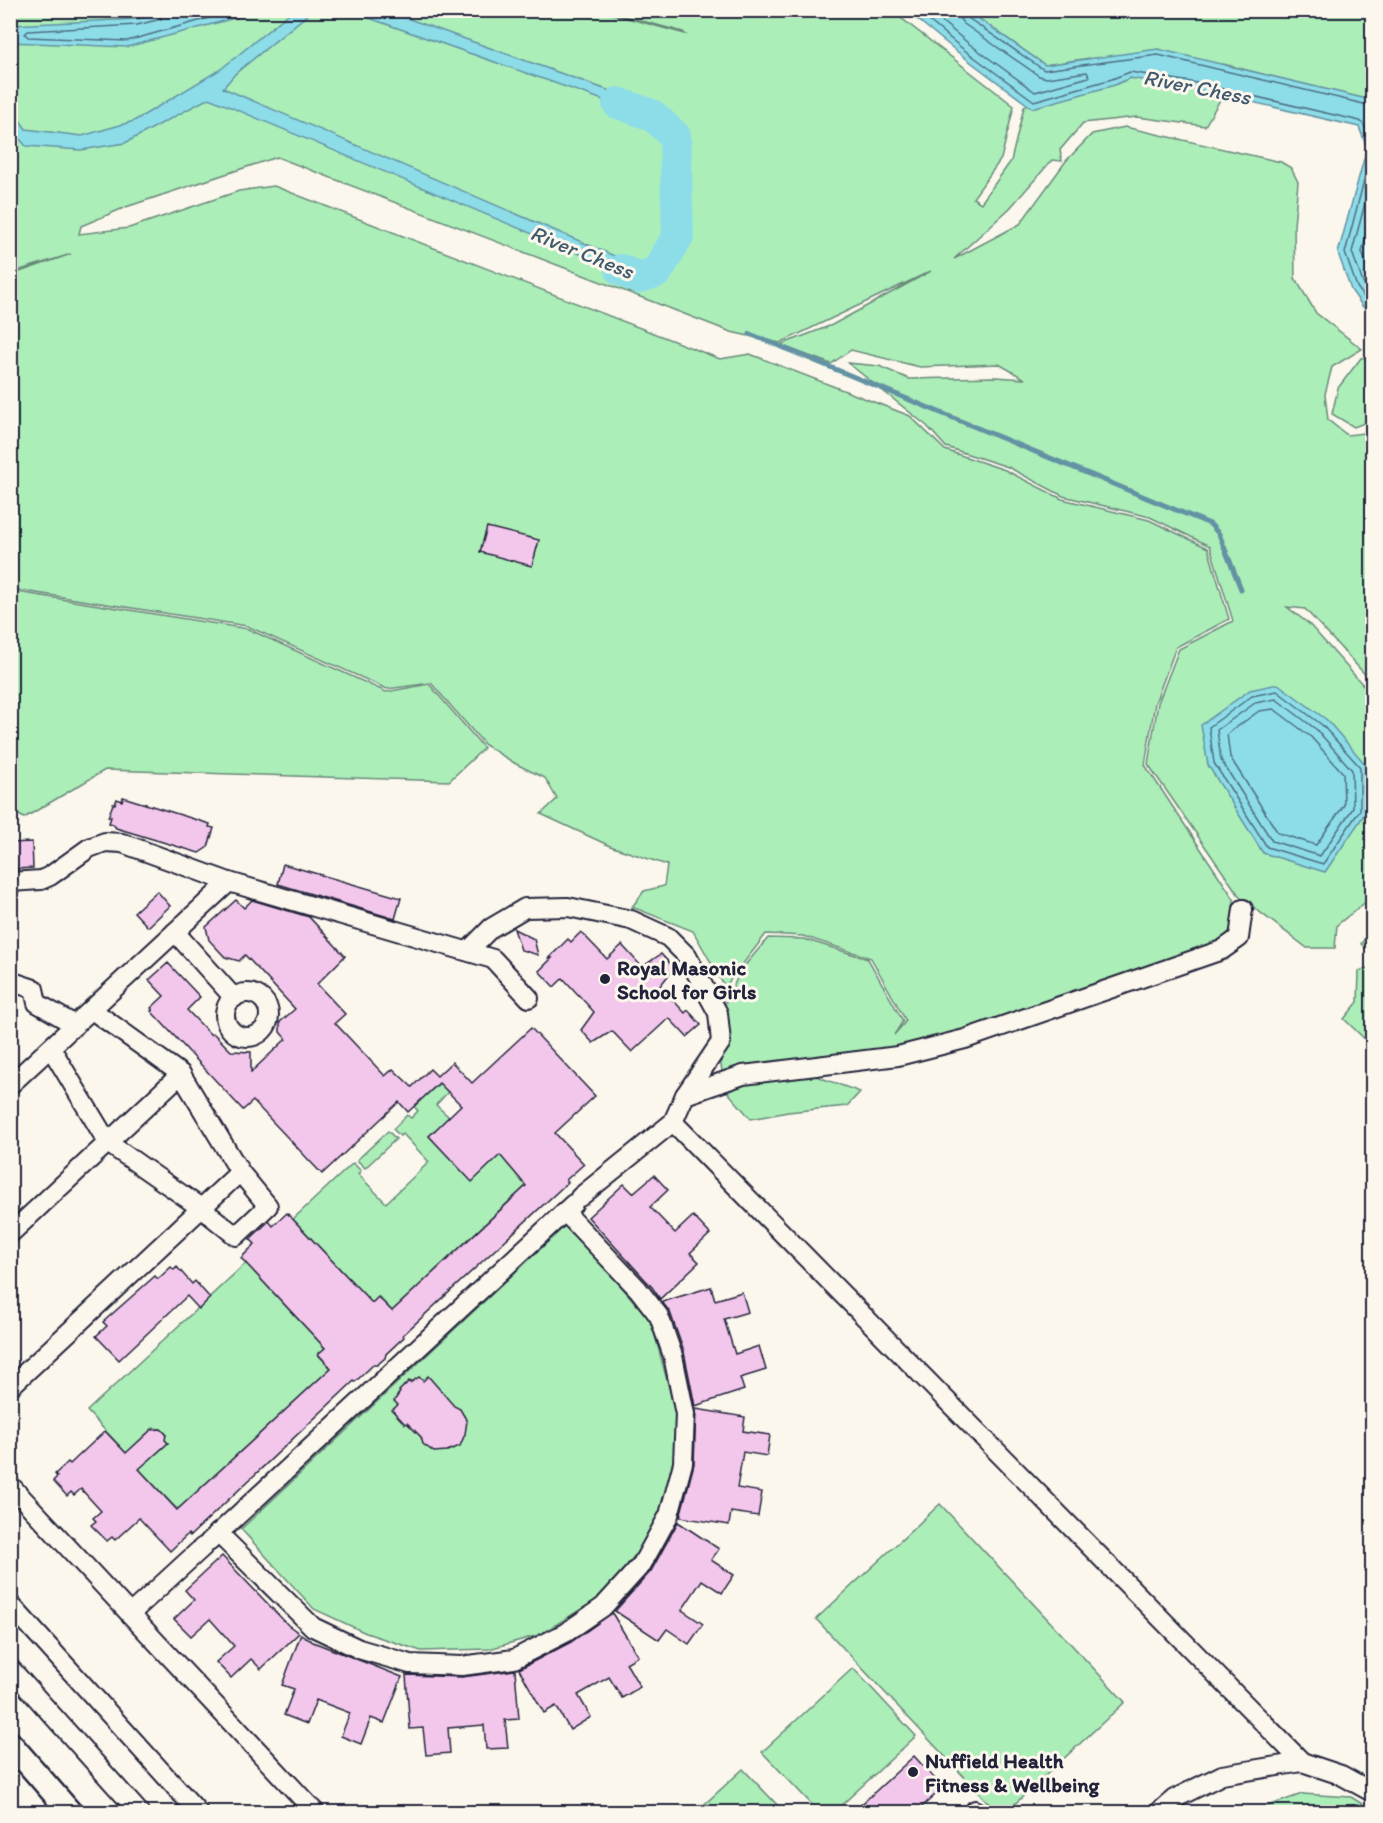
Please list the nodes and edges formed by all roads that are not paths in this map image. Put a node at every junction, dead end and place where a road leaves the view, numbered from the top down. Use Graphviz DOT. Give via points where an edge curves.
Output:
graph roads {
  1 [pos="10,882"];
  2 [pos="229,882"];
  3 [pos="1243,909"];
  4 [pos="175,932"];
  5 [pos="468,951"];
  6 [pos="10,981"];
  7 [pos="234,998"];
  8 [pos="529,998"];
  9 [pos="92,1010"];
  10 [pos="75,1025"];
  11 [pos="51,1048"];
  12 [pos="181,1074"];
  13 [pos="10,1085"];
  14 [pos="685,1095"];
  15 [pos="673,1122"];
  16 [pos="108,1143"];
  17 [pos="240,1172"];
  18 [pos="573,1204"];
  19 [pos="201,1208"];
  20 [pos="10,1234"];
  21 [pos="10,1387"];
  22 [pos="10,1485"];
  23 [pos="210,1541"];
  24 [pos="10,1604"];
  25 [pos="130,1614"];
  26 [pos="10,1668"];
  27 [pos="10,1743"];
  28 [pos="1302,1762"];
  29 [pos="1372,1792"];
  30 [pos="70,1812"];
  31 [pos="139,1812"];
  32 [pos="198,1812"];
  33 [pos="315,1812"];
  34 [pos="1159,1812"];
  1 -- 2 [label="lane" via="50,876 89,848 105,842 123,843"];
  2 -- 4 [label="lane"];
  2 -- 5 [label="lane"];
  3 -- 14 [label="lane" via="1239,938 1222,950 965,1039 898,1056 743,1075"];
  4 -- 7 [label="lane"];
  4 -- 9 [label="lane"];
  5 -- 8 [label="lane" via="493,959"];
  5 -- 14 [label="lane" via="491,928 525,908 547,906 631,920 668,937 687,956 718,1013 721,1042"];
  6 -- 10 [label="lane" via="34,989 37,1004"];
  9 -- 10 [label="lane"];
  9 -- 12 [label="lane"];
  10 -- 11 [label="lane"];
  11 -- 13 [label="lane"];
  11 -- 16 [label="lane"];
  12 -- 16 [label="lane"];
  12 -- 17 [label="lane"];
  14 -- 15 [label="lane"];
  15 -- 18 [label="lane"];
  15 -- 28 [label="lane"];
  16 -- 19 [label="lane"];
  16 -- 20 [label="lane"];
  17 -- 19 [label="lane"];
  17 -- 19 [label="lane" via="268,1206 236,1236"];
  18 -- 23 [label="lane"];
  18 -- 23 [label="lane" via="659,1316 673,1356 685,1414 683,1463 669,1515 642,1564 603,1607 565,1634 514,1659 462,1666 410,1664 359,1648 313,1627"];
  19 -- 21 [label="lane"];
  22 -- 25 [label="lane"];
  23 -- 25 [label="lane"];
  24 -- 32 [label="lane"];
  25 -- 33 [label="lane"];
  26 -- 31 [label="lane"];
  27 -- 30 [label="main road"];
  28 -- 29 [label="lane" via="1341,1775"];
  28 -- 34 [label="lane" via="1222,1775 1174,1799"];
}
